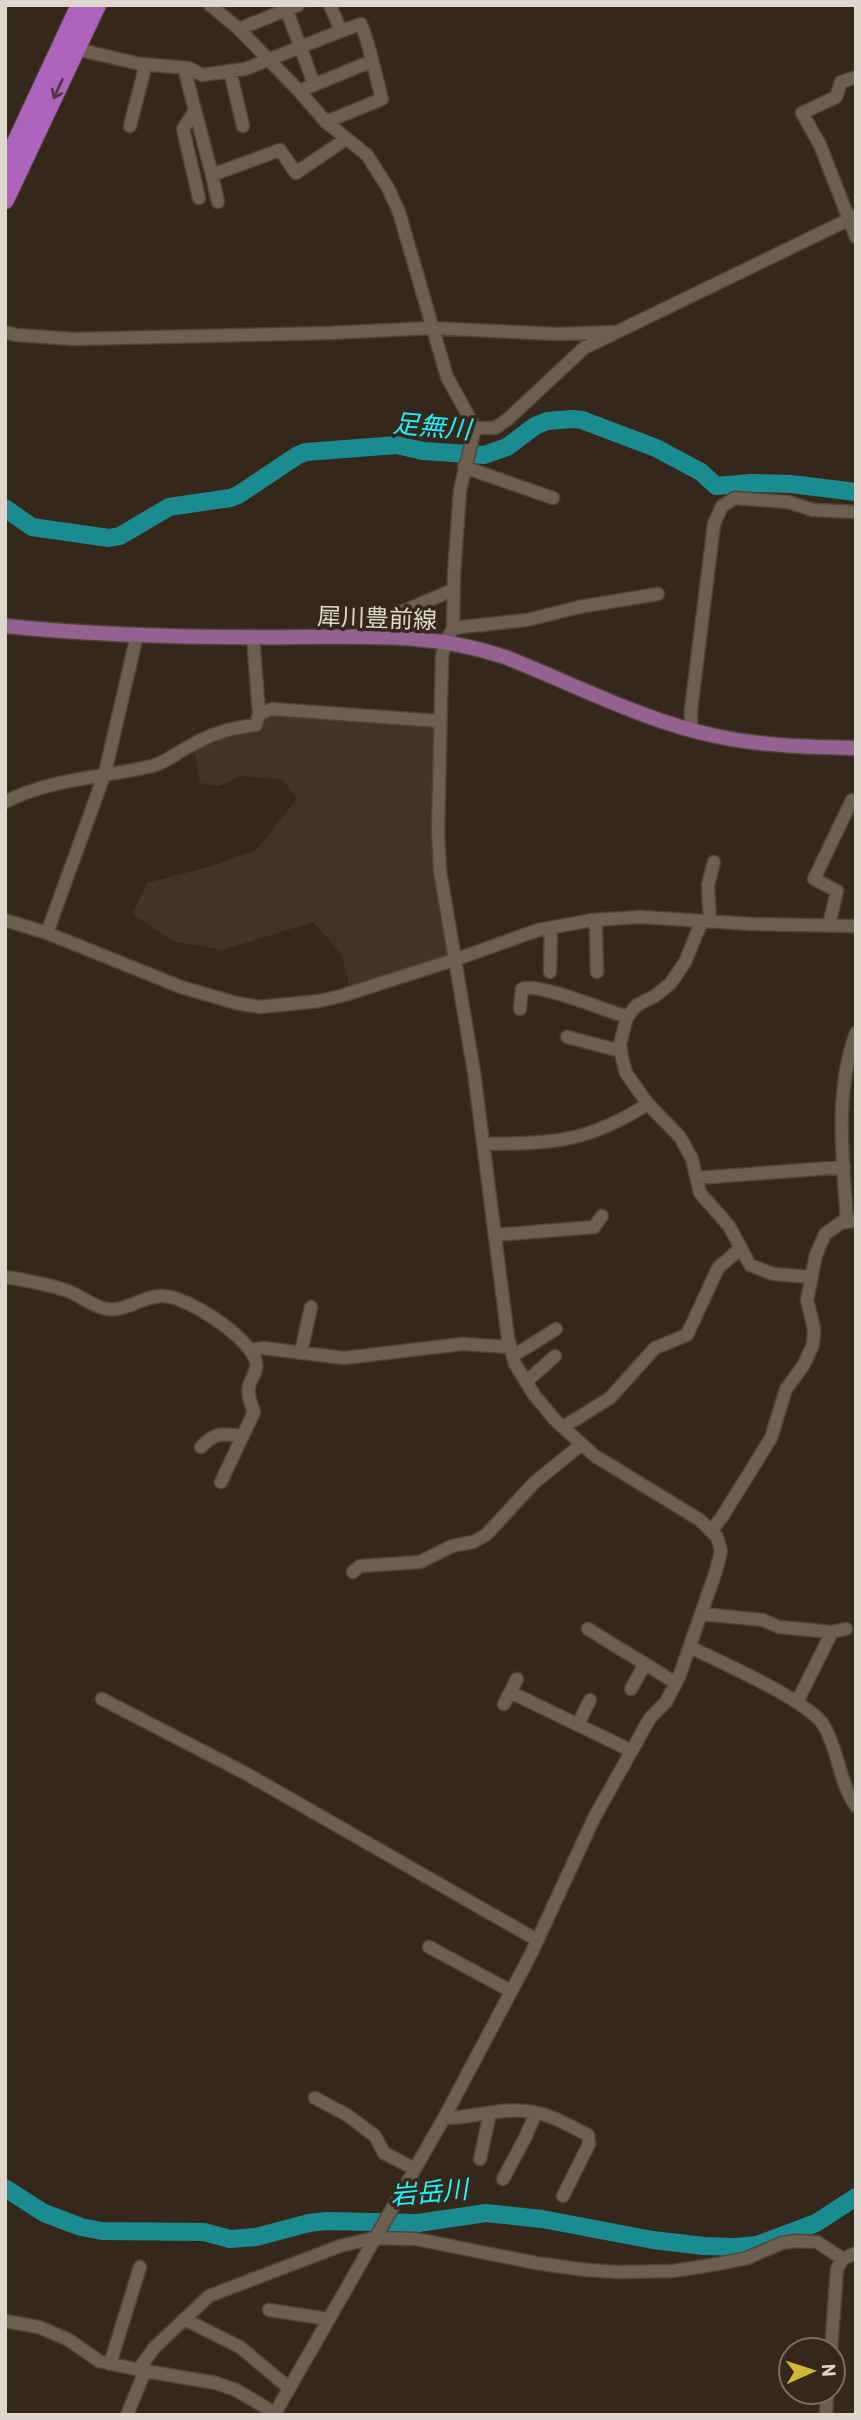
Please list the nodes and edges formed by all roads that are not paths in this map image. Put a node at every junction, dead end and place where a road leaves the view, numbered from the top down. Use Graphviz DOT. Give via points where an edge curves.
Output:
graph roads {
  1 [pos="80,5"];
  2 [pos="97,5"];
  3 [pos="210,5"];
  4 [pos="330,5"];
  5 [pos="293,8"];
  6 [pos="239,29"];
  7 [pos="341,31"];
  8 [pos="300,47"];
  9 [pos="76,49"];
  10 [pos="267,60"];
  11 [pos="372,61"];
  12 [pos="146,64"];
  13 [pos="184,68"];
  14 [pos="230,71"];
  15 [pos="856,77"];
  16 [pos="313,84"];
  17 [pos="299,91"];
  18 [pos="195,111"];
  19 [pos="326,122"];
  20 [pos="130,126"];
  21 [pos="243,126"];
  22 [pos="345,139"];
  23 [pos="5,166"];
  24 [pos="212,175"];
  25 [pos="200,198"];
  26 [pos="5,200"];
  27 [pos="218,202"];
  28 [pos="852,217"];
  29 [pos="856,237"];
  30 [pos="432,328"];
  31 [pos="5,332"];
  32 [pos="614,332"];
  33 [pos="475,428"];
  34 [pos="464,467"];
  35 [pos="553,498"];
  36 [pos="856,512"];
  37 [pos="453,590"];
  38 [pos="659,594"];
  39 [pos="5,626"];
  40 [pos="137,635"];
  41 [pos="450,635"];
  42 [pos="253,636"];
  43 [pos="352,636"];
  44 [pos="259,714"];
  45 [pos="439,721"];
  46 [pos="691,729"];
  47 [pos="856,748"];
  48 [pos="105,773"];
  49 [pos="852,800"];
  50 [pos="5,802"];
  51 [pos="714,862"];
  52 [pos="5,920"];
  53 [pos="592,920"];
  54 [pos="706,921"];
  55 [pos="829,925"];
  56 [pos="856,926"];
  57 [pos="551,928"];
  58 [pos="47,933"];
  59 [pos="457,960"];
  60 [pos="550,972"];
  61 [pos="597,972"];
  62 [pos="520,1009"];
  63 [pos="626,1017"];
  64 [pos="856,1033"];
  65 [pos="567,1037"];
  66 [pos="621,1051"];
  67 [pos="648,1104"];
  68 [pos="483,1144"];
  69 [pos="844,1167"];
  70 [pos="697,1178"];
  71 [pos="602,1216"];
  72 [pos="851,1221"];
  73 [pos="495,1236"];
  74 [pos="741,1248"];
  75 [pos="812,1277"];
  76 [pos="5,1278"];
  77 [pos="311,1307"];
  78 [pos="556,1329"];
  79 [pos="251,1350"];
  80 [pos="512,1351"];
  81 [pos="301,1352"];
  82 [pos="555,1356"];
  83 [pos="526,1381"];
  84 [pos="563,1427"];
  85 [pos="243,1436"];
  86 [pos="582,1444"];
  87 [pos="201,1447"];
  88 [pos="221,1482"];
  89 [pos="711,1531"];
  90 [pos="353,1572"];
  91 [pos="701,1614"];
  92 [pos="588,1629"];
  93 [pos="846,1629"];
  94 [pos="832,1632"];
  95 [pos="690,1647"];
  96 [pos="645,1664"];
  97 [pos="516,1679"];
  98 [pos="676,1683"];
  99 [pos="631,1689"];
  100 [pos="510,1692"];
  101 [pos="102,1699"];
  102 [pos="590,1700"];
  103 [pos="797,1702"];
  104 [pos="503,1704"];
  105 [pos="578,1724"];
  106 [pos="632,1751"];
  107 [pos="856,1806"];
  108 [pos="537,1940"];
  109 [pos="429,1947"];
  110 [pos="511,1991"];
  111 [pos="315,2098"];
  112 [pos="490,2113"];
  113 [pos="536,2113"];
  114 [pos="444,2118"];
  115 [pos="480,2159"];
  116 [pos="413,2168"];
  117 [pos="503,2179"];
  118 [pos="563,2196"];
  119 [pos="374,2238"];
  120 [pos="856,2253"];
  121 [pos="843,2259"];
  122 [pos="140,2267"];
  123 [pos="269,2310"];
  124 [pos="184,2319"];
  125 [pos="328,2319"];
  126 [pos="5,2321"];
  127 [pos="832,2336"];
  128 [pos="110,2364"];
  129 [pos="141,2371"];
  130 [pos="289,2388"];
  131 [pos="275,2414"];
  132 [pos="127,2415"];
  1 -- 23 [label="highway"];
  2 -- 9 [label="highway"];
  3 -- 6 [label="street"];
  4 -- 7 [label="street"];
  5 -- 6 [label="street"];
  5 -- 8 [label="street"];
  6 -- 10 [label="street"];
  7 -- 8 [label="street"];
  7 -- 11 [label="street" via="361,24"];
  8 -- 10 [label="street"];
  8 -- 16 [label="street"];
  9 -- 12 [label="street"];
  9 -- 26 [label="highway, one-way"];
  10 -- 14 [label="street"];
  10 -- 17 [label="street"];
  11 -- 16 [label="street"];
  11 -- 19 [label="street" via="382,99"];
  12 -- 13 [label="street"];
  12 -- 20 [label="street"];
  13 -- 14 [label="street" via="202,75"];
  13 -- 18 [label="street"];
  14 -- 21 [label="street"];
  15 -- 28 [label="street" via="841,82 836,97 802,113"];
  16 -- 17 [label="street"];
  17 -- 19 [label="street"];
  18 -- 24 [label="street"];
  18 -- 25 [label="street" via="183,129"];
  19 -- 22 [label="street"];
  22 -- 24 [label="street" via="296,173 280,150"];
  22 -- 30 [label="street" via="367,155 399,212"];
  24 -- 27 [label="street"];
  28 -- 29 [label="street"];
  28 -- 32 [label="street"];
  30 -- 31 [label="street" via="74,339"];
  30 -- 32 [label="street"];
  30 -- 33 [label="street" via="447,377"];
  32 -- 33 [label="street" via="584,348 495,428"];
  33 -- 34 [label="street"];
  34 -- 35 [label="street"];
  34 -- 37 [label="street"];
  36 -- 46 [label="street" via="735,498 718,511"];
  37 -- 41 [label="street"];
  37 -- 43 [label="street"];
  38 -- 41 [label="street"];
  39 -- 40 [label="main road, 犀川豊前線"];
  40 -- 42 [label="main road, 犀川豊前線"];
  40 -- 48 [label="street"];
  41 -- 43 [label="main road, 犀川豊前線"];
  41 -- 45 [label="street" via="442,656"];
  41 -- 46 [label="main road, 犀川豊前線"];
  42 -- 43 [label="main road, 犀川豊前線"];
  42 -- 44 [label="street"];
  44 -- 45 [label="street" via="272,709"];
  44 -- 48 [label="street" via="256,725 229,728 155,765"];
  45 -- 59 [label="street" via="440,871"];
  46 -- 47 [label="main road, 犀川豊前線" via="765,743"];
  48 -- 50 [label="street" via="66,780"];
  48 -- 58 [label="street"];
  49 -- 55 [label="street" via="814,879 837,891"];
  51 -- 54 [label="street"];
  52 -- 58 [label="street"];
  53 -- 54 [label="street"];
  53 -- 57 [label="street"];
  53 -- 61 [label="street"];
  54 -- 55 [label="street"];
  54 -- 63 [label="street" via="670,984 637,1004"];
  55 -- 56 [label="street"];
  57 -- 59 [label="street"];
  57 -- 60 [label="street"];
  58 -- 59 [label="street" via="180,987 250,1007 341,996"];
  59 -- 68 [label="street"];
  62 -- 63 [label="street" via="522,989 528,987"];
  63 -- 66 [label="street"];
  64 -- 69 [label="street" via="844,1081"];
  65 -- 66 [label="street"];
  66 -- 67 [label="street" via="626,1073"];
  67 -- 68 [label="street" via="577,1138"];
  67 -- 70 [label="street" via="680,1137"];
  68 -- 73 [label="street"];
  69 -- 70 [label="street"];
  69 -- 72 [label="street"];
  70 -- 74 [label="street" via="700,1193 729,1226"];
  71 -- 73 [label="street" via="594,1227"];
  72 -- 75 [label="street" via="825,1234"];
  73 -- 80 [label="street"];
  74 -- 75 [label="street" via="750,1265 759,1270"];
  74 -- 84 [label="street" via="718,1268 687,1335 655,1348 610,1398"];
  75 -- 89 [label="street" via="807,1300 813,1345 786,1389 771,1438"];
  76 -- 79 [label="street" via="68,1292 109,1310 145,1297 185,1300"];
  77 -- 81 [label="street"];
  78 -- 80 [label="street"];
  79 -- 81 [label="street"];
  79 -- 85 [label="street" via="257,1365 249,1385 254,1412"];
  80 -- 81 [label="street" via="462,1344 344,1358"];
  80 -- 83 [label="street"];
  82 -- 83 [label="street"];
  83 -- 84 [label="street"];
  84 -- 86 [label="street"];
  85 -- 87 [label="street" via="216,1434"];
  85 -- 88 [label="street"];
  86 -- 89 [label="street"];
  86 -- 90 [label="street" via="534,1482 486,1535 420,1562 360,1566"];
  89 -- 91 [label="street" via="721,1551"];
  91 -- 94 [label="street"];
  91 -- 95 [label="street"];
  92 -- 96 [label="street"];
  93 -- 94 [label="street"];
  94 -- 103 [label="street"];
  95 -- 98 [label="street"];
  95 -- 103 [label="street"];
  96 -- 98 [label="street"];
  96 -- 99 [label="street"];
  97 -- 100 [label="street"];
  98 -- 106 [label="street"];
  100 -- 104 [label="street"];
  100 -- 105 [label="street"];
  101 -- 108 [label="street" via="245,1773"];
  102 -- 105 [label="street"];
  103 -- 107 [label="street" via="822,1722"];
  105 -- 106 [label="street"];
  106 -- 108 [label="street" via="594,1818"];
  108 -- 110 [label="street"];
  109 -- 110 [label="street"];
  110 -- 114 [label="street"];
  111 -- 116 [label="street" via="375,2136 384,2153"];
  112 -- 113 [label="street"];
  112 -- 114 [label="street"];
  112 -- 115 [label="street"];
  113 -- 117 [label="street"];
  113 -- 118 [label="street" via="588,2135 590,2144"];
  114 -- 116 [label="street"];
  116 -- 119 [label="street"];
  119 -- 121 [label="street" via="416,2239 536,2263 620,2272 718,2264 795,2241 817,2242"];
  119 -- 124 [label="street" via="340,2246 209,2296"];
  119 -- 125 [label="street"];
  120 -- 121 [label="street"];
  121 -- 127 [label="street" via="837,2269"];
  122 -- 128 [label="street"];
  123 -- 125 [label="street"];
  124 -- 129 [label="street" via="155,2347"];
  124 -- 130 [label="street" via="240,2347"];
  125 -- 130 [label="street"];
  126 -- 128 [label="street" via="38,2327"];
  128 -- 129 [label="street"];
  129 -- 131 [label="street" via="236,2390"];
  129 -- 132 [label="street"];
  130 -- 131 [label="street"];
}
